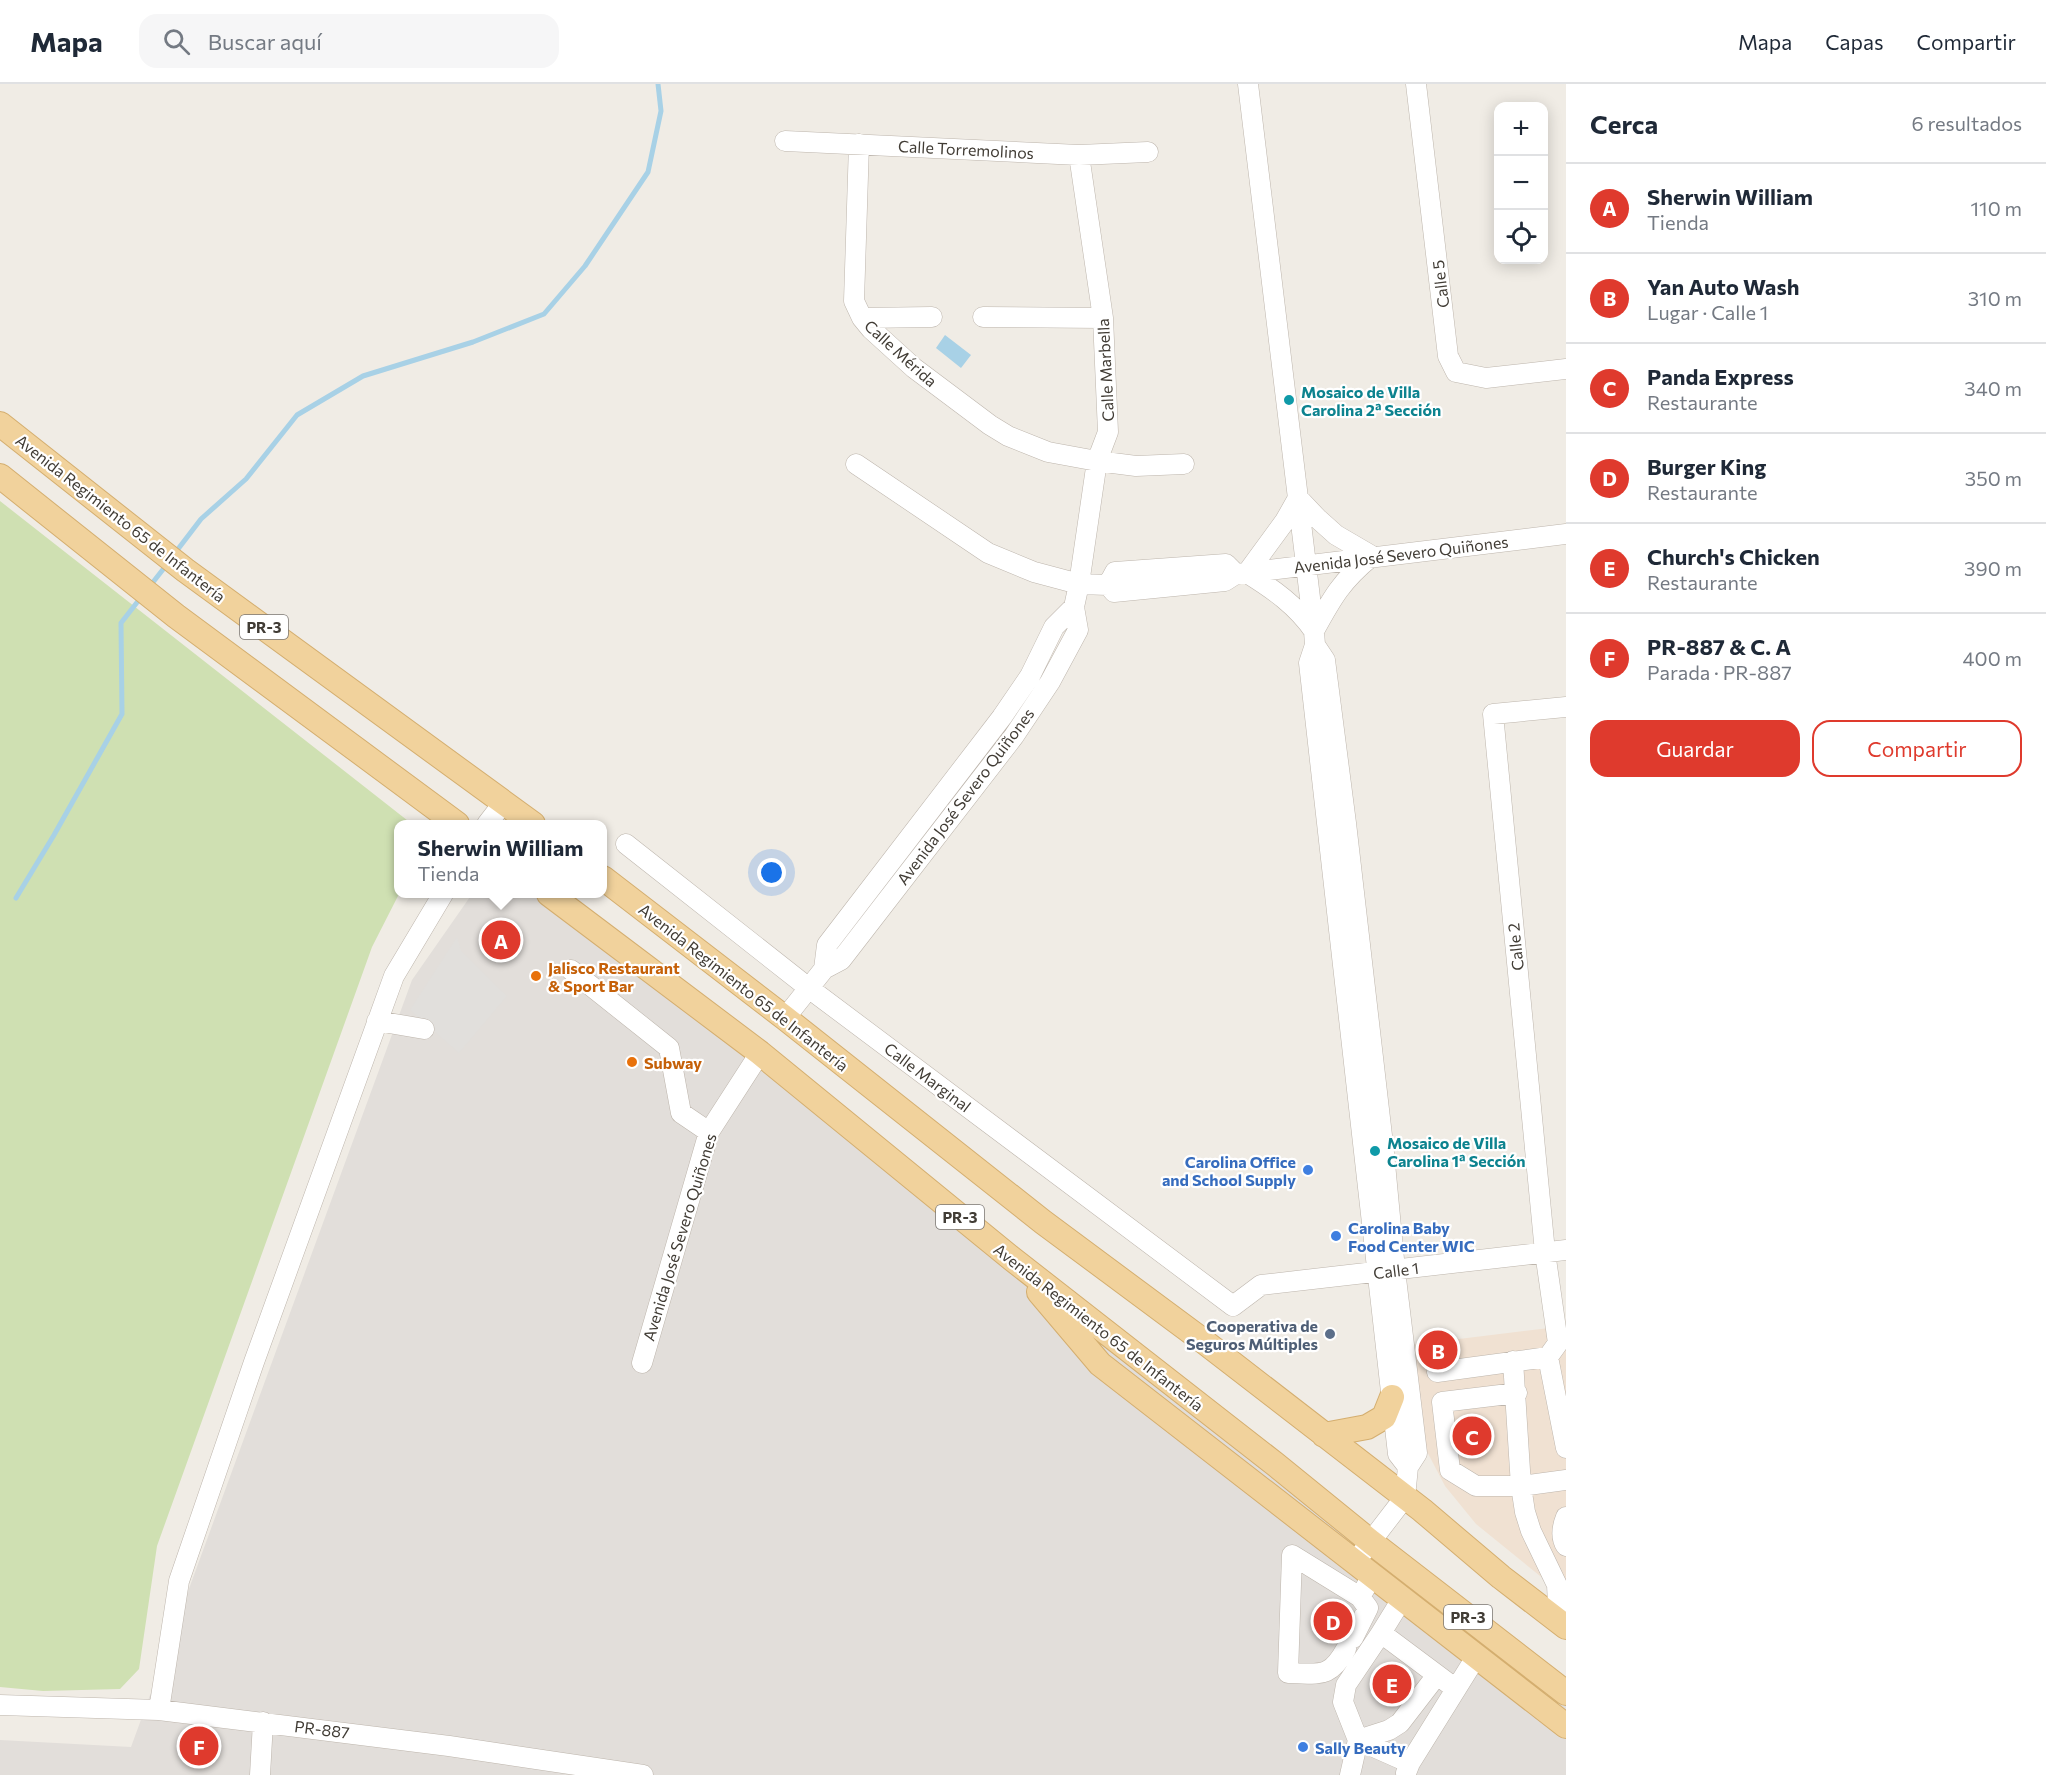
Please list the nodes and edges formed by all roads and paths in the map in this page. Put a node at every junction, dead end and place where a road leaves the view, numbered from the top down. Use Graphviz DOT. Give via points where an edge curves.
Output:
graph roads {
  1 [pos="1248,84"];
  2 [pos="1416,84"];
  3 [pos="785,141"];
  4 [pos="859,144"];
  5 [pos="1148,152"];
  6 [pos="1079,155"];
  7 [pos="932,317"];
  8 [pos="983,317"];
  9 [pos="862,318"];
  10 [pos="1103,318"];
  11 [pos="1566,369"];
  12 [pos="0,424"];
  13 [pos="1097,461"];
  14 [pos="856,464"];
  15 [pos="1184,464"];
  16 [pos="0,476"];
  17 [pos="1298,498"];
  18 [pos="1566,534"];
  19 [pos="1372,556"];
  20 [pos="1307,566"];
  21 [pos="1242,573"];
  22 [pos="1079,584"];
  23 [pos="1074,607"];
  24 [pos="1314,638"];
  25 [pos="1566,707"];
  26 [pos="977,749"];
  27 [pos="994,761"];
  28 [pos="504,802"];
  29 [pos="450,820"];
  30 [pos="491,820"];
  31 [pos="527,820"];
  32 [pos="626,844"];
  33 [pos="900,850"];
  34 [pos="917,862"];
  35 [pos="607,881"];
  36 [pos="441,898"];
  37 [pos="554,898"];
  38 [pos="867,910"];
  39 [pos="571,970"];
  40 [pos="810,989"];
  41 [pos="786,1018"];
  42 [pos="377,1021"];
  43 [pos="424,1029"];
  44 [pos="760,1053"];
  45 [pos="709,1132"];
  46 [pos="1566,1250"];
  47 [pos="1545,1252"];
  48 [pos="1011,1258"];
  49 [pos="1387,1271"];
  50 [pos="1233,1306"];
  51 [pos="1557,1348"];
  52 [pos="1514,1361"];
  53 [pos="642,1363"];
  54 [pos="1437,1372"];
  55 [pos="1516,1393"];
  56 [pos="1392,1397"];
  57 [pos="1324,1435"];
  58 [pos="1566,1448"];
  59 [pos="1408,1467"];
  60 [pos="1566,1480"];
  61 [pos="1521,1486"];
  62 [pos="1405,1497"];
  63 [pos="1566,1517"];
  64 [pos="1371,1542"];
  65 [pos="1566,1546"];
  66 [pos="1364,1569"];
  67 [pos="1359,1597"];
  68 [pos="1402,1599"];
  69 [pos="1563,1625"];
  70 [pos="1381,1633"];
  71 [pos="1476,1657"];
  72 [pos="1437,1675"];
  73 [pos="1456,1689"];
  74 [pos="1566,1692"];
  75 [pos="0,1705"];
  76 [pos="159,1710"];
  77 [pos="263,1722"];
  78 [pos="1566,1726"];
  79 [pos="1358,1740"];
  80 [pos="528,1766"];
  81 [pos="554,1768"];
  82 [pos="1407,1769"];
  83 [pos="632,1774"];
  84 [pos="260,1775"];
  85 [pos="1350,1775"];
  1 -- 17 [label="street"];
  2 -- 11 [label="street, Calle 5" via="1449,356 1456,372 1486,378"];
  3 -- 4 [label="street, Calle Torremolinos"];
  4 -- 6 [label="street, Calle Torremolinos"];
  4 -- 9 [label="street, Calle Mérida" via="854,301"];
  5 -- 6 [label="street, Calle Torremolinos"];
  6 -- 10 [label="street, Calle Marbella"];
  7 -- 9 [label="street"];
  8 -- 10 [label="street"];
  9 -- 13 [label="street, Calle Mérida" via="914,368 1008,436 1048,452"];
  10 -- 13 [label="street, Calle Marbella" via="1108,432"];
  12 -- 28 [label="main road, Avenida Regimiento 65 de Infantería / PR-3" via="185,570"];
  13 -- 15 [label="street, Calle Mérida" via="1136,466"];
  13 -- 22 [label="street, Calle Marbella"];
  14 -- 22 [label="street" via="988,553 1034,572"];
  16 -- 29 [label="main road, PR-3" via="176,616"];
  17 -- 19 [label="street" via="1335,535"];
  17 -- 20 [label="street"];
  17 -- 21 [label="street" via="1285,521"];
  18 -- 19 [label="street, Avenida José Severo Quiñones"];
  19 -- 20 [label="street, Avenida José Severo Quiñones"];
  19 -- 24 [label="street" via="1334,594"];
  20 -- 21 [label="street, Avenida José Severo Quiñones"];
  20 -- 24 [label="street"];
  21 -- 22 [label="street, Avenida José Severo Quiñones" via="1226,564 1198,576 1115,572 1108,585"];
  21 -- 24 [label="street" via="1272,588 1304,617"];
  22 -- 23 [label="street, Avenida José Severo Quiñones"];
  23 -- 26 [label="street, Avenida José Severo Quiñones" via="1054,627 1030,676"];
  23 -- 27 [label="street, Avenida José Severo Quiñones" via="1078,630 1050,682"];
  24 -- 49 [label="street" via="1325,660 1330,695 1384,1154"];
  25 -- 47 [label="street, Calle 2" via="1493,714"];
  26 -- 27 [label="street"];
  26 -- 33 [label="street, Avenida José Severo Quiñones"];
  27 -- 34 [label="street, Avenida José Severo Quiñones"];
  28 -- 30 [label="street"];
  28 -- 31 [label="main road, Avenida Regimiento 65 de Infantería / PR-3"];
  32 -- 40 [label="street, Calle Marginal"];
  33 -- 34 [label="street"];
  33 -- 38 [label="street, Avenida José Severo Quiñones"];
  34 -- 38 [label="street, Avenida José Severo Quiñones"];
  35 -- 41 [label="main road, Avenida Regimiento 65 de Infantería / PR-3"];
  36 -- 42 [label="street" via="394,975"];
  37 -- 44 [label="main road, Avenida Regimiento 65 de Infantería / PR-3"];
  38 -- 40 [label="street, Avenida José Severo Quiñones" via="841,960 824,969"];
  39 -- 45 [label="street" via="669,1048 681,1113"];
  40 -- 41 [label="street, Avenida José Severo Quiñones"];
  40 -- 50 [label="street, Calle Marginal"];
  41 -- 57 [label="main road, Avenida Regimiento 65 de Infantería / PR-3" via="1043,1222"];
  42 -- 43 [label="street"];
  42 -- 76 [label="street" via="178,1581"];
  44 -- 45 [label="street, Avenida José Severo Quiñones"];
  44 -- 48 [label="main road, Avenida Regimiento 65 de Infantería / PR-3"];
  45 -- 53 [label="street, Avenida José Severo Quiñones"];
  46 -- 47 [label="street, Calle 1"];
  47 -- 49 [label="street, Calle 1"];
  47 -- 51 [label="street"];
  48 -- 64 [label="main road, Avenida Regimiento 65 de Infantería / PR-3"];
  48 -- 66 [label="main road" via="1100,1364"];
  49 -- 50 [label="street, Calle 1" via="1261,1285"];
  49 -- 56 [label="street"];
  49 -- 59 [label="street" via="1417,1453"];
  51 -- 52 [label="street"];
  51 -- 58 [label="street"];
  52 -- 54 [label="street"];
  52 -- 55 [label="street"];
  55 -- 61 [label="street"];
  55 -- 61 [label="street" via="1442,1402 1450,1470 1476,1486"];
  56 -- 57 [label="main road" via="1384,1417 1367,1427"];
  56 -- 59 [label="street" via="1398,1454"];
  57 -- 62 [label="main road, Avenida Regimiento 65 de Infantería / PR-3"];
  59 -- 62 [label="street"];
  60 -- 61 [label="street"];
  61 -- 69 [label="street" via="1531,1532 1557,1585"];
  62 -- 64 [label="street"];
  62 -- 69 [label="main road, Avenida Regimiento 65 de Infantería / PR-3"];
  63 -- 65 [label="street" via="1562,1527"];
  64 -- 66 [label="street"];
  64 -- 74 [label="main road, Avenida Regimiento 65 de Infantería / PR-3"];
  66 -- 67 [label="street"];
  66 -- 68 [label="main road"];
  67 -- 67 [label="street" via="1292,1555 1288,1673 1322,1673 1337,1665 1368,1608"];
  68 -- 70 [label="street"];
  68 -- 71 [label="main road"];
  70 -- 72 [label="street"];
  70 -- 79 [label="street" via="1346,1685 1343,1702"];
  71 -- 73 [label="street"];
  71 -- 78 [label="main road"];
  72 -- 73 [label="street"];
  72 -- 79 [label="street" via="1400,1723"];
  73 -- 82 [label="street"];
  75 -- 76 [label="street, PR-887"];
  76 -- 77 [label="street, PR-887"];
  77 -- 80 [label="street, PR-887"];
  77 -- 84 [label="street"];
  79 -- 82 [label="street"];
  79 -- 85 [label="street"];
  80 -- 81 [label="street, PR-887"];
  81 -- 83 [label="street, PR-887"];
}
